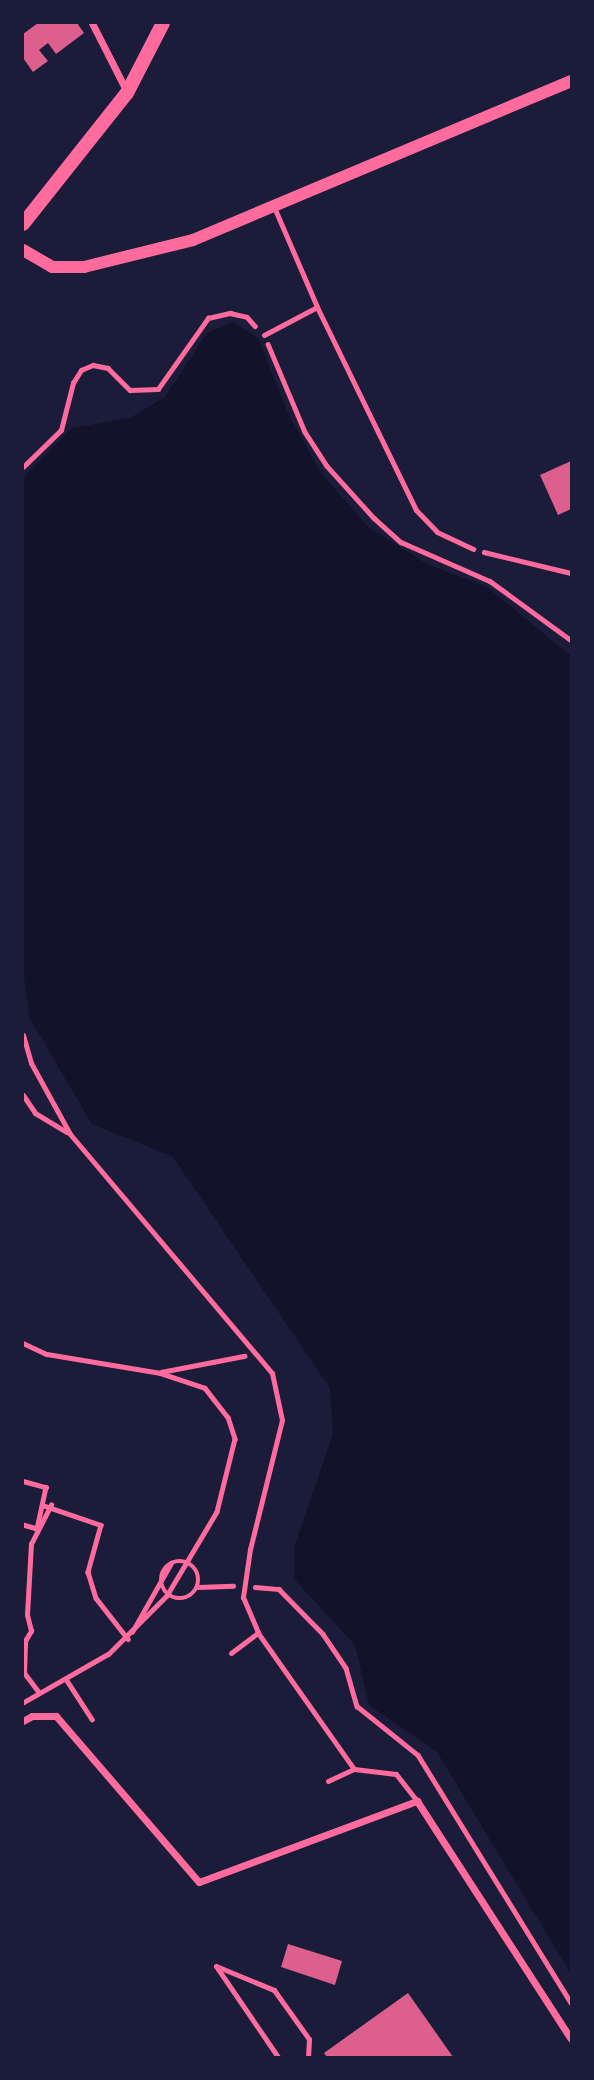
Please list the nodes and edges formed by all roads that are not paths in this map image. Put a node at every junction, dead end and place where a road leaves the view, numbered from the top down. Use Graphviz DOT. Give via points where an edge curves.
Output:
graph roads {
  1 [pos="92,23"];
  2 [pos="163,23"];
  3 [pos="571,81"];
  4 [pos="127,93"];
  5 [pos="274,207"];
  6 [pos="23,224"];
  7 [pos="23,250"];
  8 [pos="317,307"];
  9 [pos="264,335"];
  10 [pos="473,549"];
  11 [pos="23,1035"];
  12 [pos="23,1095"];
  13 [pos="70,1134"];
  14 [pos="258,1633"];
  15 [pos="231,1653"];
  16 [pos="23,1721"];
  17 [pos="354,1769"];
  18 [pos="328,1781"];
  19 [pos="416,1801"];
  20 [pos="571,2039"];
  21 [pos="278,2057"];
  22 [pos="308,2057"];
  1 -- 4 [label="street"];
  2 -- 4 [label="main road"];
  3 -- 5 [label="street"];
  4 -- 6 [label="main road"];
  5 -- 7 [label="street" via="193,240 84,267 52,267"];
  5 -- 8 [label="lane"];
  8 -- 9 [label="lane"];
  8 -- 10 [label="lane" via="416,510 437,532"];
  11 -- 13 [label="lane" via="31,1063"];
  12 -- 13 [label="lane" via="35,1113"];
  13 -- 14 [label="lane" via="272,1373 282,1420 243,1597"];
  14 -- 15 [label="lane"];
  14 -- 17 [label="lane"];
  16 -- 19 [label="street" via="32,1716 56,1716 199,1882"];
  17 -- 18 [label="lane"];
  17 -- 19 [label="lane" via="396,1774"];
  19 -- 20 [label="street"];
  21 -- 22 [label="lane" via="216,1966 274,1990 309,2039"];
}
